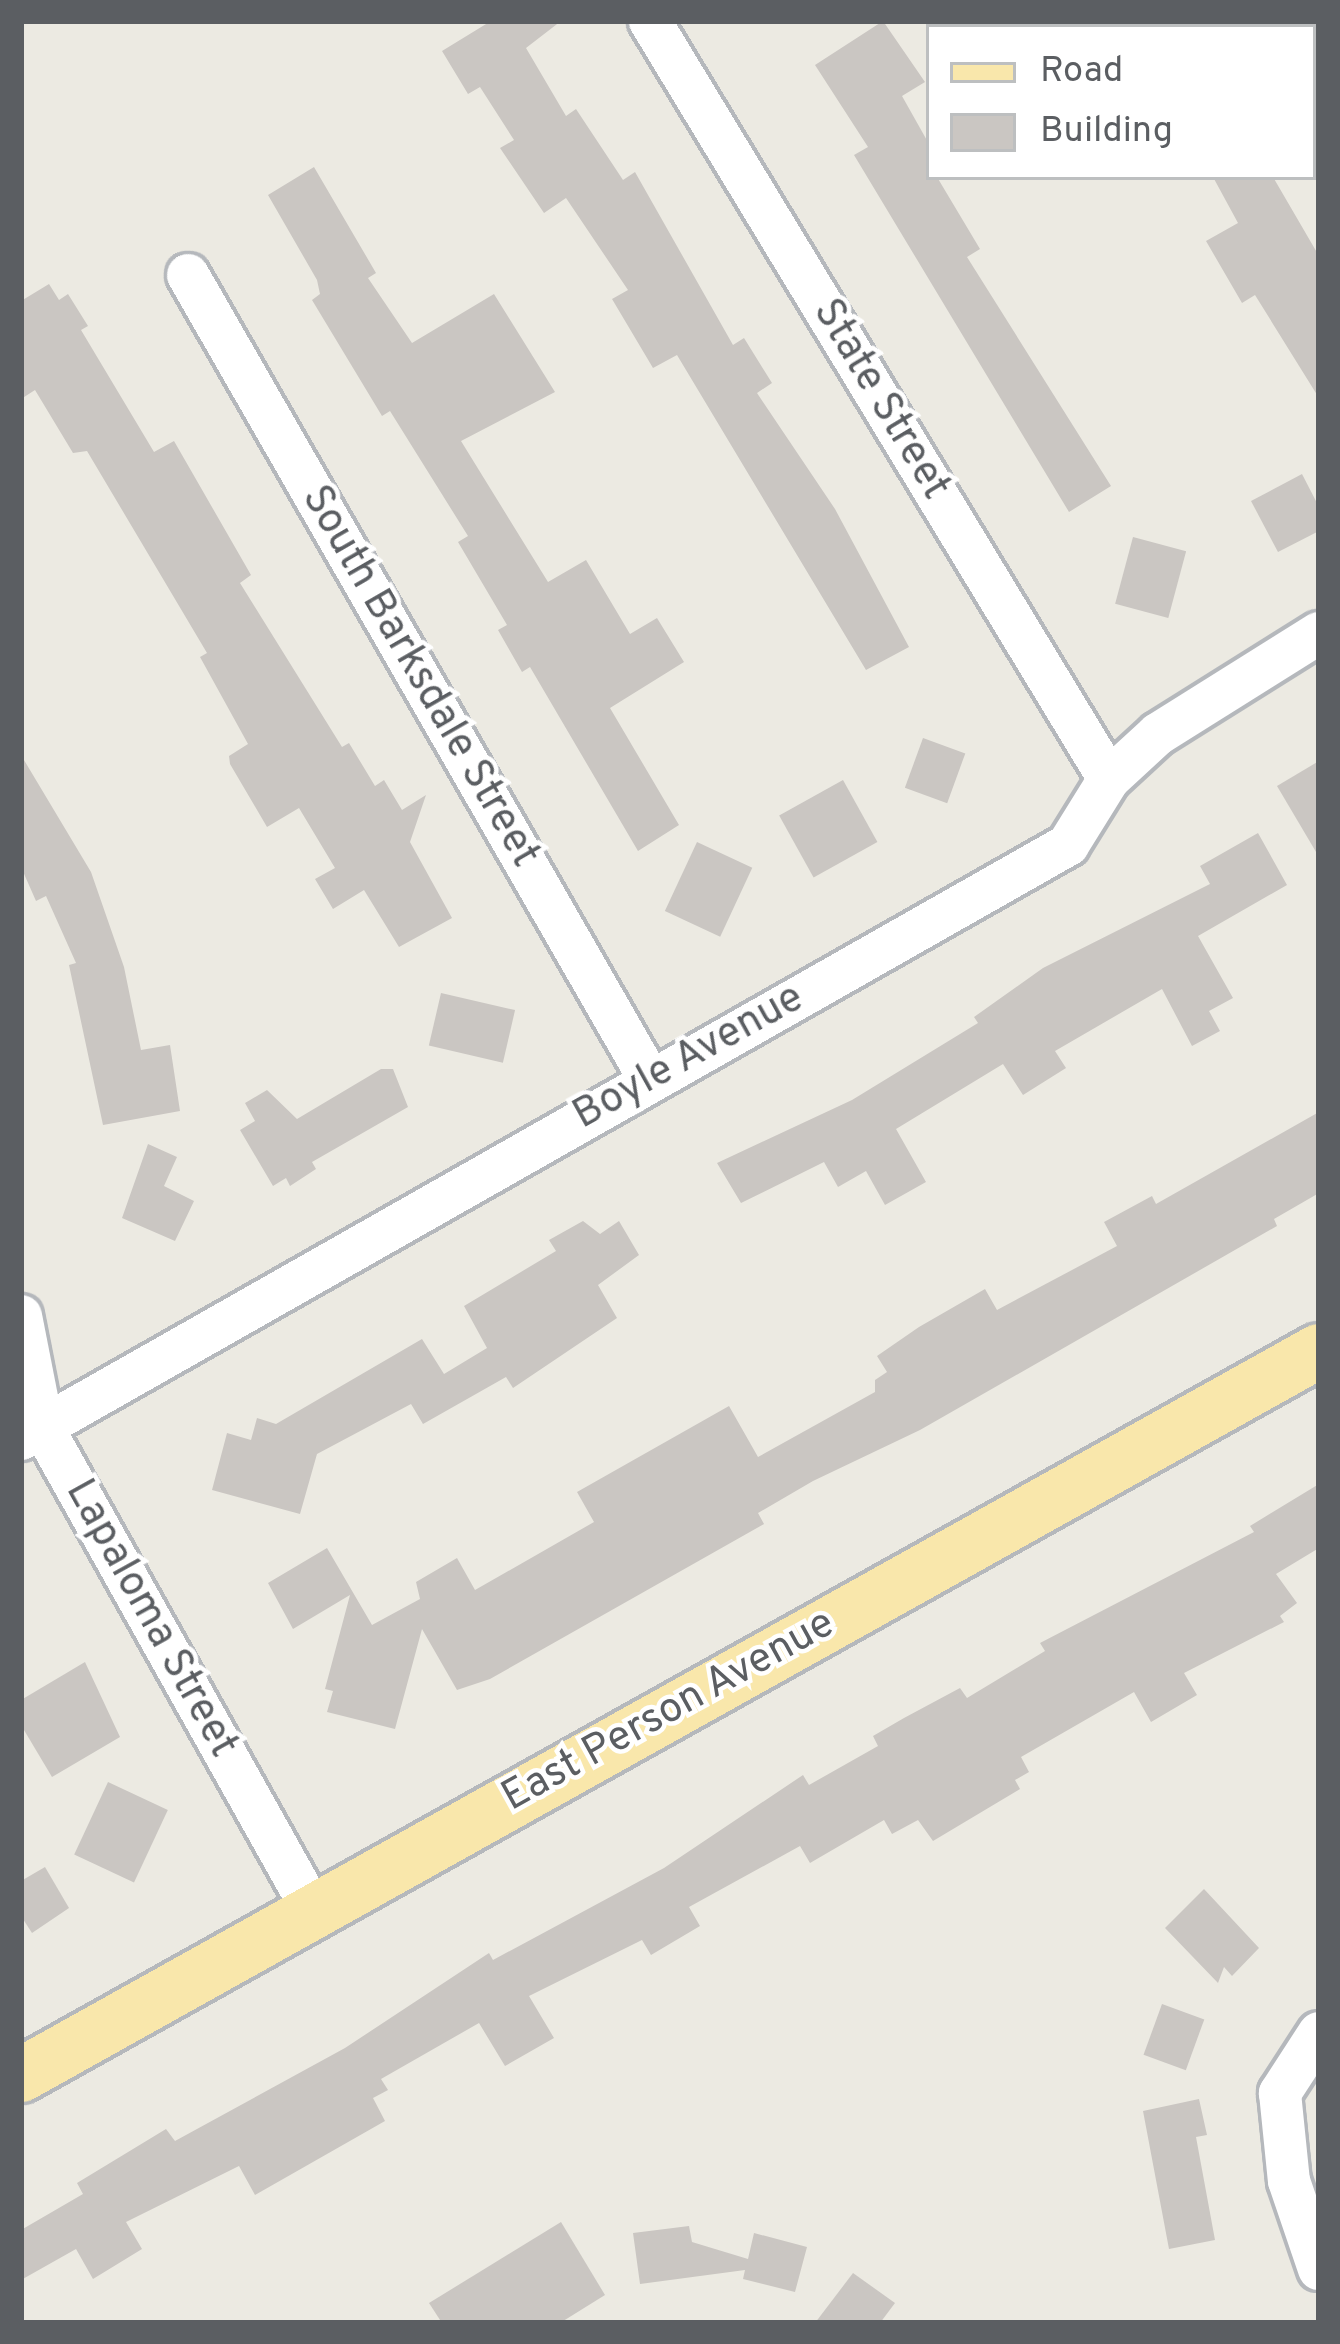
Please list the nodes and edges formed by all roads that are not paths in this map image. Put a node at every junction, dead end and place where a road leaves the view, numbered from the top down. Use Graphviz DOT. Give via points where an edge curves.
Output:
graph roads {
  1 [pos="650,21"];
  2 [pos="188,275"];
  3 [pos="1319,633"];
  4 [pos="1109,779"];
  5 [pos="650,1080"];
  6 [pos="21,1316"];
  7 [pos="1319,1351"];
  8 [pos="32,1433"];
  9 [pos="313,1910"];
  10 [pos="1319,2033"];
  11 [pos="21,2075"];
  12 [pos="1319,2269"];
  1 -- 4 [label="street, State Street"];
  2 -- 5 [label="street, South Barksdale Street"];
  3 -- 4 [label="street, Boyle Avenue" via="1158,734"];
  4 -- 5 [label="street, Boyle Avenue" via="1068,845"];
  5 -- 8 [label="street, Boyle Avenue"];
  6 -- 8 [label="street, Lapaloma Street"];
  7 -- 9 [label="main road, East Person Avenue"];
  8 -- 9 [label="street, Lapaloma Street"];
  9 -- 11 [label="main road, East Person Avenue"];
  10 -- 12 [label="street" via="1280,2093 1289,2181"];
}
